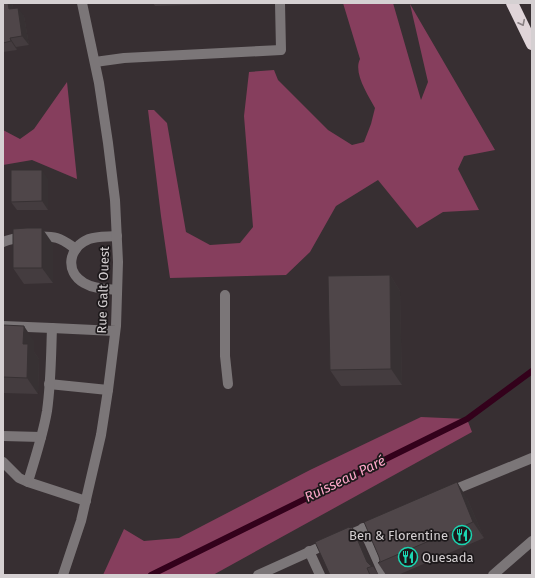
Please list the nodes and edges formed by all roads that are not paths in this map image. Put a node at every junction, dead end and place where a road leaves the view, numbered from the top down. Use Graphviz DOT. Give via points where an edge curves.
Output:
graph roads {
  1 [pos="82,3"];
  2 [pos="280,3"];
  3 [pos="512,3"];
  4 [pos="532,44"];
  5 [pos="95,62"];
  6 [pos="117,236"];
  7 [pos="3,242"];
  8 [pos="76,249"];
  9 [pos="117,290"];
  10 [pos="225,294"];
  11 [pos="3,326"];
  12 [pos="52,328"];
  13 [pos="115,331"];
  14 [pos="49,384"];
  15 [pos="228,384"];
  16 [pos="108,390"];
  17 [pos="3,436"];
  18 [pos="41,437"];
  19 [pos="532,458"];
  20 [pos="3,462"];
  21 [pos="28,482"];
  22 [pos="437,498"];
  23 [pos="86,501"];
  24 [pos="385,519"];
  25 [pos="363,528"];
  26 [pos="532,542"];
  27 [pos="310,551"];
  28 [pos="276,571"];
  29 [pos="64,575"];
  30 [pos="258,575"];
  31 [pos="320,575"];
  32 [pos="384,575"];
  33 [pos="493,575"];
  1 -- 5 [label="street, Rue Galt Ouest"];
  2 -- 5 [label="street" via="281,50 124,58"];
  3 -- 4 [label="highway, one-way"];
  5 -- 6 [label="street, Rue Galt Ouest" via="108,143"];
  6 -- 8 [label="street" via="88,240"];
  6 -- 9 [label="street, Rue Galt Ouest"];
  7 -- 8 [label="street" via="19,238 57,238"];
  8 -- 9 [label="street" via="71,264 79,279 92,286"];
  9 -- 13 [label="street, Rue Galt Ouest"];
  10 -- 15 [label="street" via="225,356"];
  11 -- 12 [label="street"];
  12 -- 13 [label="street"];
  12 -- 14 [label="street"];
  13 -- 16 [label="street, Rue Galt Ouest"];
  14 -- 16 [label="street"];
  14 -- 18 [label="street"];
  16 -- 23 [label="street, Rue Galt Ouest"];
  17 -- 18 [label="street"];
  18 -- 21 [label="street"];
  19 -- 22 [label="street"];
  20 -- 21 [label="street" via="19,478"];
  21 -- 23 [label="street"];
  23 -- 29 [label="street, Rue Galt Ouest"];
  24 -- 25 [label="street"];
  25 -- 27 [label="street"];
  25 -- 32 [label="street"];
  26 -- 33 [label="street"];
  27 -- 28 [label="street"];
  27 -- 31 [label="street"];
  28 -- 30 [label="street"];
}
